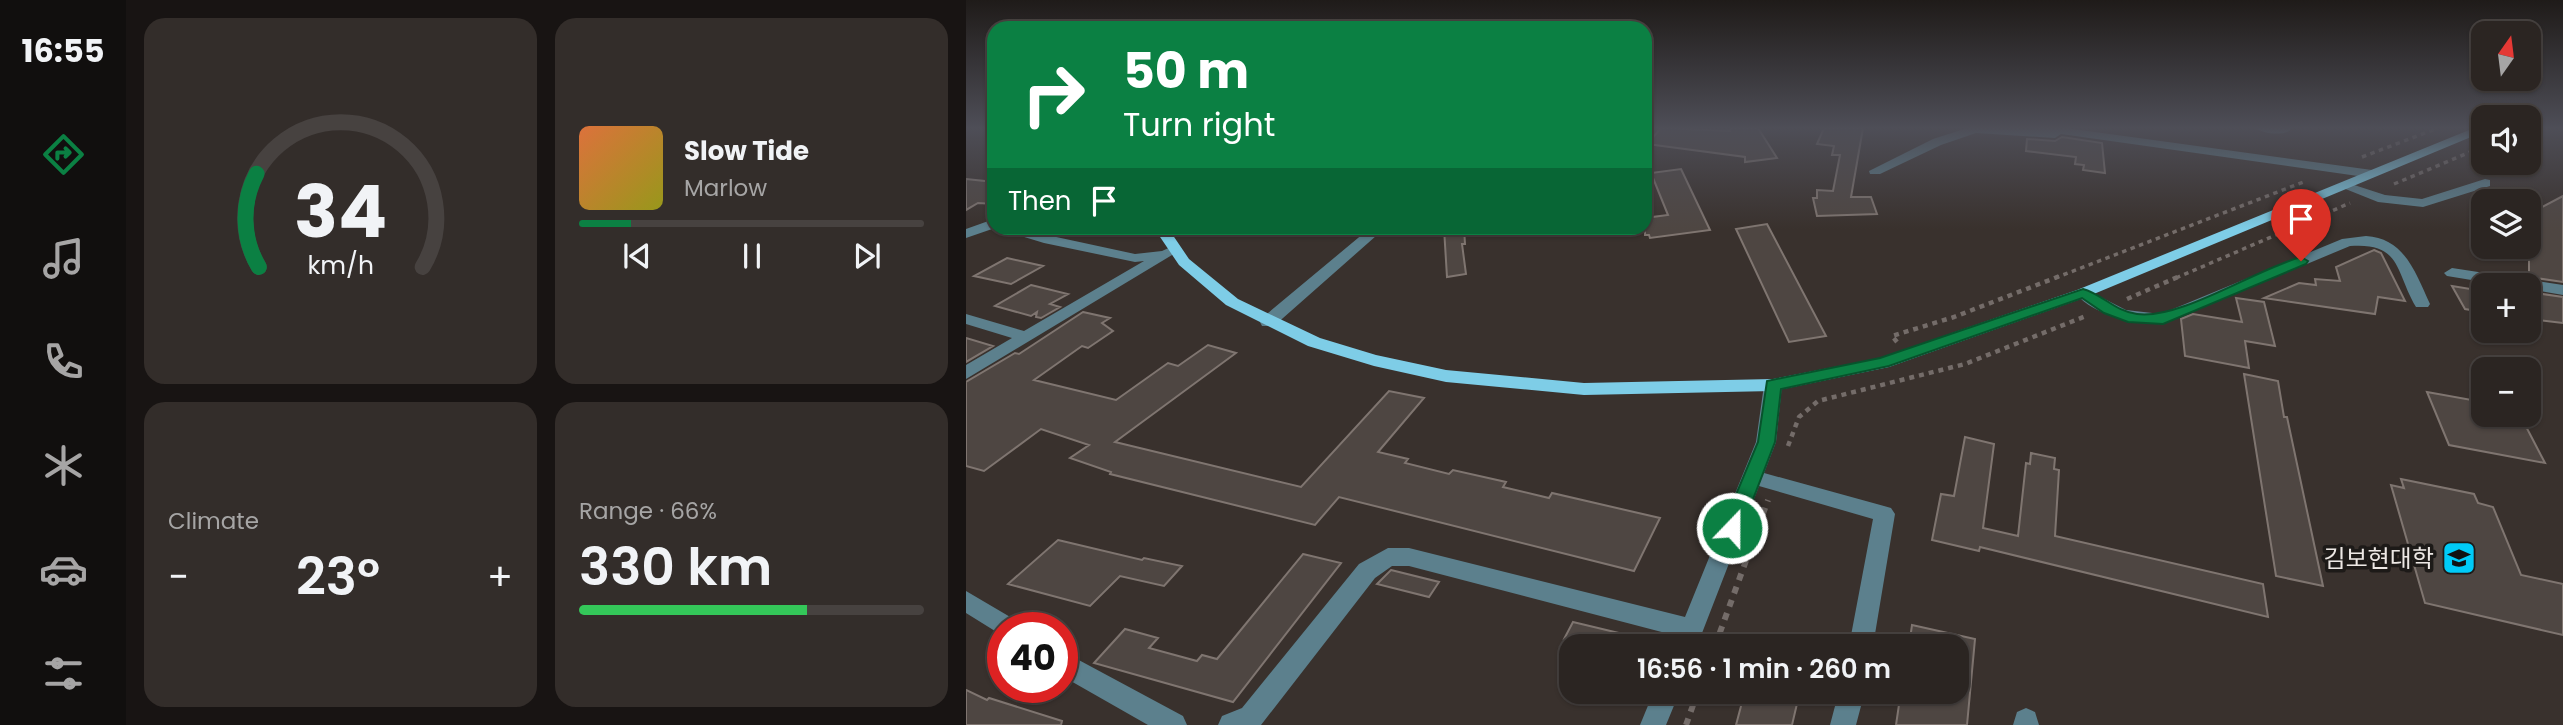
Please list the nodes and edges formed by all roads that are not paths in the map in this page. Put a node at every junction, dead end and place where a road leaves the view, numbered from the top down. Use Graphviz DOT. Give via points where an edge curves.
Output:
graph roads {
  1 [pos="1895,162"];
  2 [pos="2282,162"];
  3 [pos="2401,162"];
  4 [pos="1875,171"];
  5 [pos="2372,174"];
  6 [pos="2484,183"];
  7 [pos="2345,186"];
  8 [pos="987,226"];
  9 [pos="966,234"];
  10 [pos="1032,235"];
  11 [pos="1166,235"];
  12 [pos="1370,235"];
  13 [pos="1175,249"];
  14 [pos="2452,273"];
  15 [pos="2563,290"];
  16 [pos="2083,293"];
  17 [pos="2422,304"];
  18 [pos="966,319"];
  19 [pos="1268,322"];
  20 [pos="1026,337"];
  21 [pos="966,373"];
  22 [pos="1773,385"];
  23 [pos="1752,477"];
  24 [pos="966,601"];
  25 [pos="987,614"];
  26 [pos="1674,634"];
  27 [pos="1690,634"];
  28 [pos="1863,634"];
  29 [pos="1078,672"];
  30 [pos="1662,704"];
  31 [pos="1849,704"];
  32 [pos="1174,725"];
  33 [pos="1231,725"];
  34 [pos="1653,725"];
  35 [pos="1843,725"];
  1 -- 4 [label="street"];
  2 -- 5 [label="street"];
  3 -- 5 [label="main road"];
  5 -- 7 [label="main road"];
  6 -- 7 [label="street" via="2423,203 2369,195"];
  7 -- 16 [label="main road"];
  8 -- 9 [label="street"];
  10 -- 13 [label="street" via="1135,258"];
  11 -- 13 [label="main road"];
  12 -- 19 [label="street"];
  13 -- 19 [label="main road" via="1232,302"];
  13 -- 20 [label="street"];
  14 -- 15 [label="street"];
  16 -- 17 [label="street" via="2133,319 2163,319 2347,242 2371,241 2387,244 2397,254"];
  16 -- 22 [label="main road" via="1883,363"];
  18 -- 20 [label="street"];
  19 -- 22 [label="main road" via="1314,342 1446,376 1584,389"];
  20 -- 21 [label="street"];
  22 -- 23 [label="street" via="1766,442"];
  23 -- 27 [label="street"];
  23 -- 28 [label="street" via="1884,514"];
  24 -- 25 [label="street"];
  26 -- 33 [label="street" via="1409,557 1388,557 1367,571 1251,717"];
  29 -- 32 [label="street"];
  30 -- 34 [label="street"];
  31 -- 35 [label="street"];
}
